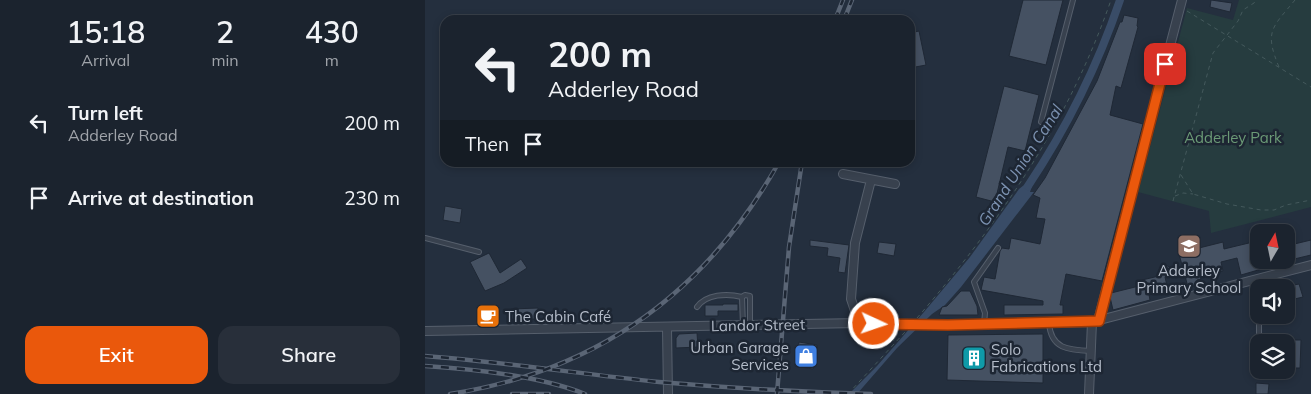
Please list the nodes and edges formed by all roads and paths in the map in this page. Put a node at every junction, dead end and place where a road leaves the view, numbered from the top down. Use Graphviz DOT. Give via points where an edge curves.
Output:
graph roads {
  1 [pos="1073,0"];
  2 [pos="1111,0"];
  3 [pos="1255,0"];
  4 [pos="1295,0"];
  5 [pos="1181,3"];
  6 [pos="1226,36"];
  7 [pos="1279,68"];
  8 [pos="1311,87"];
  9 [pos="1041,122"];
  10 [pos="843,174"];
  11 [pos="1180,174"];
  12 [pos="871,180"];
  13 [pos="895,184"];
  14 [pos="1193,194"];
  15 [pos="1174,196"];
  16 [pos="1311,200"];
  17 [pos="1173,202"];
  18 [pos="425,238"];
  19 [pos="998,248"];
  20 [pos="479,252"];
  21 [pos="1311,265"];
  22 [pos="1259,279"];
  23 [pos="1250,282"];
  24 [pos="741,297"];
  25 [pos="697,306"];
  26 [pos="1095,321"];
  27 [pos="859,323"];
  28 [pos="913,323"];
  29 [pos="1049,323"];
  30 [pos="984,324"];
  31 [pos="889,325"];
  32 [pos="747,326"];
  33 [pos="904,327"];
  34 [pos="667,328"];
  35 [pos="425,331"];
  36 [pos="896,342"];
  37 [pos="1091,351"];
  38 [pos="668,394"];
  39 [pos="848,394"];
  40 [pos="1089,394"];
  1 -- 9 [label="lane"];
  2 -- 28 [label="path" via="1093,50 1034,164 995,221"];
  3 -- 6 [label="path" via="1243,10"];
  4 -- 7 [label="path" via="1277,21 1270,36"];
  5 -- 6 [label="path"];
  5 -- 26 [label="street"];
  6 -- 7 [label="path"];
  6 -- 11 [label="path" via="1213,53"];
  7 -- 8 [label="path"];
  10 -- 12 [label="street"];
  11 -- 14 [label="path"];
  11 -- 15 [label="path"];
  12 -- 13 [label="street"];
  12 -- 27 [label="street" via="855,243 851,299"];
  14 -- 15 [label="path"];
  14 -- 16 [label="path" via="1261,210 1274,210"];
  15 -- 17 [label="path"];
  18 -- 20 [label="lane"];
  19 -- 30 [label="lane" via="974,282 985,313"];
  21 -- 22 [label="street, Landor Street"];
  23 -- 26 [label="street, Landor Street"];
  24 -- 25 [label="lane" via="733,294 707,297"];
  24 -- 32 [label="lane"];
  24 -- 32 [label="lane" via="750,296"];
  26 -- 29 [label="street, Landor Street"];
  26 -- 37 [label="street"];
  27 -- 31 [label="street, Landor Street"];
  27 -- 32 [label="street, Landor Street"];
  29 -- 30 [label="street, Landor Street"];
  29 -- 37 [label="lane" via="1053,340 1060,346"];
  30 -- 33 [label="street, Landor Street, bridge"];
  31 -- 33 [label="street, Landor Street"];
  31 -- 36 [label="path" via="888,336"];
  32 -- 34 [label="street, Landor Street"];
  33 -- 36 [label="path"];
  34 -- 35 [label="street, Landor Street"];
  34 -- 38 [label="street"];
  36 -- 39 [label="path"];
  37 -- 40 [label="street"];
}
